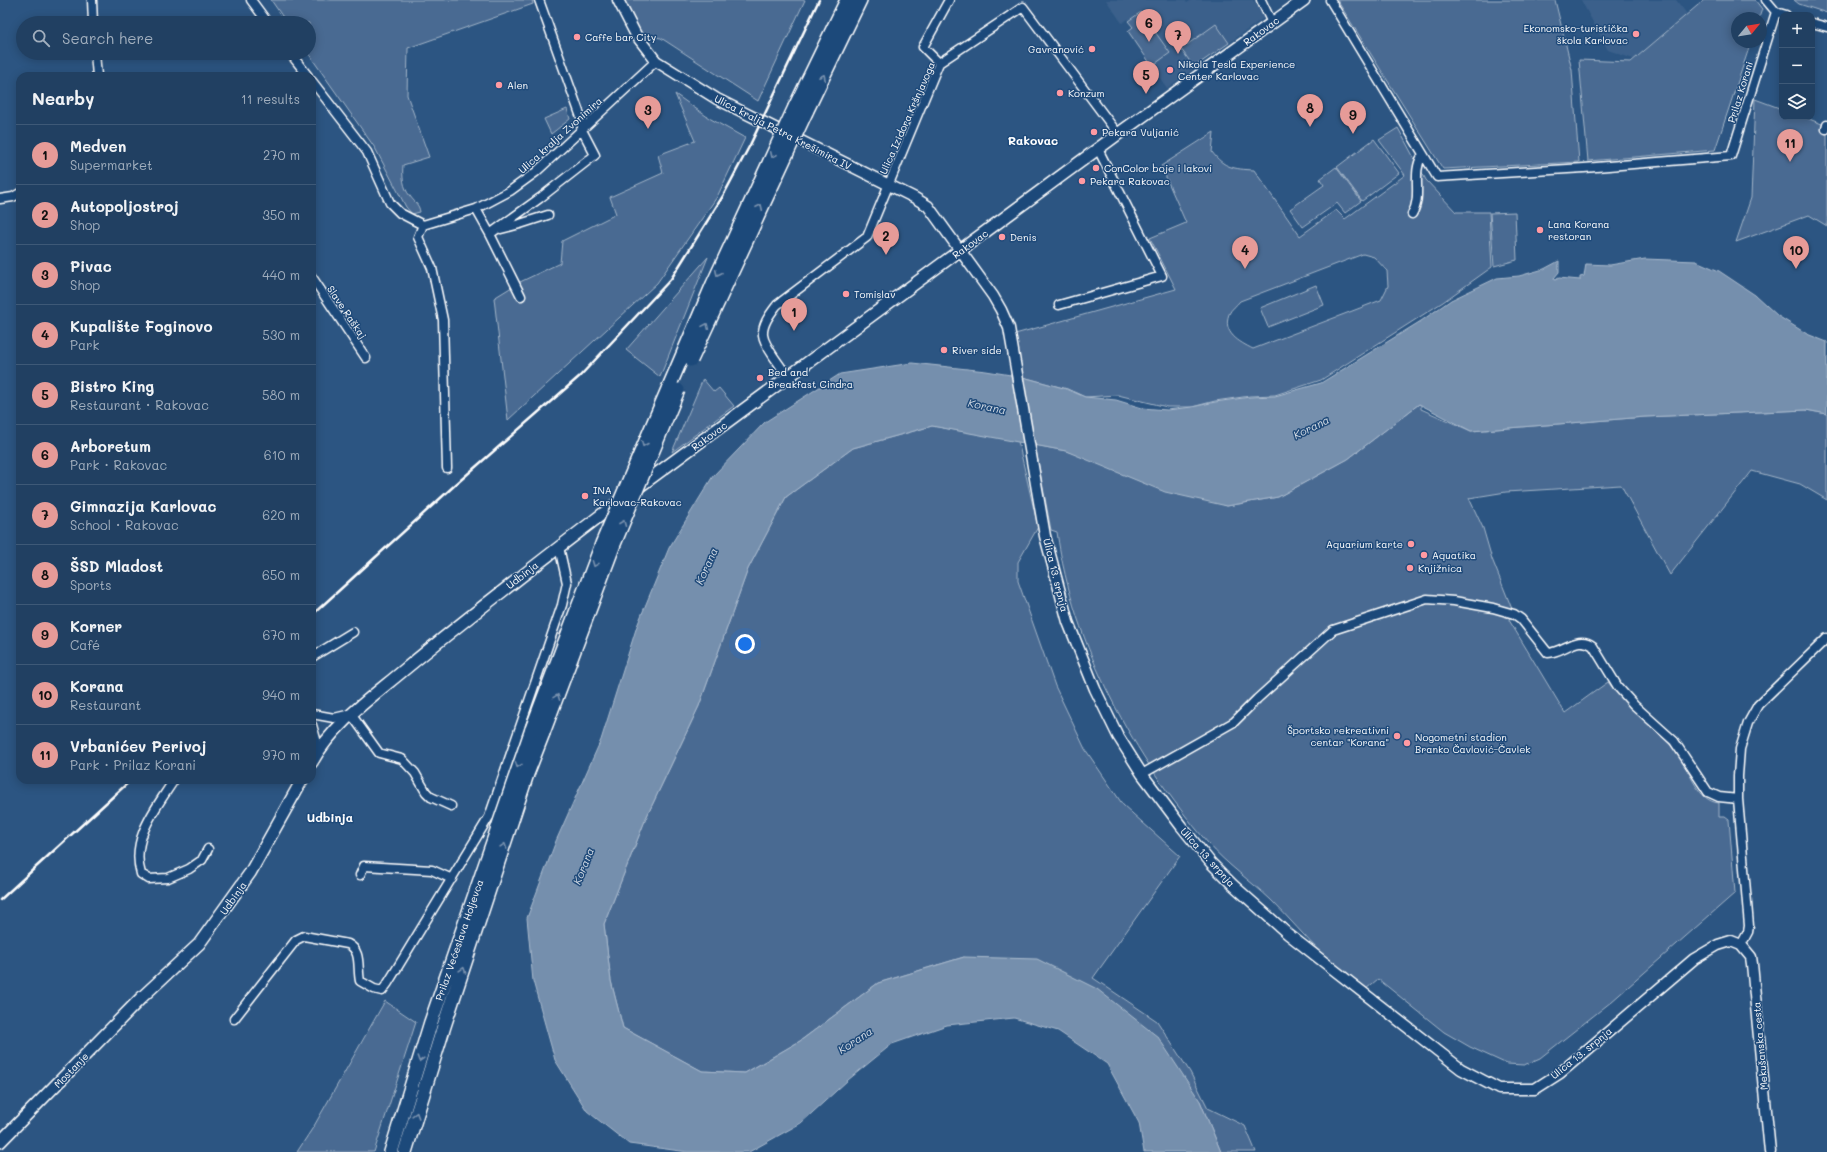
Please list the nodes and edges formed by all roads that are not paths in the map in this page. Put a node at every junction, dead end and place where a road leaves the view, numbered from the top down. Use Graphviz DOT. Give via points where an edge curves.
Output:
graph roads {
  1 [pos="92,0"];
  2 [pos="251,0"];
  3 [pos="539,0"];
  4 [pos="618,0"];
  5 [pos="847,0"];
  6 [pos="860,0"];
  7 [pos="949,0"];
  8 [pos="1261,0"];
  9 [pos="1304,0"];
  10 [pos="1330,0"];
  11 [pos="1766,0"];
  12 [pos="1776,12"];
  13 [pos="1779,13"];
  14 [pos="93,16"];
  15 [pos="263,16"];
  16 [pos="1272,23"];
  17 [pos="1815,24"];
  18 [pos="1827,27"];
  19 [pos="96,60"];
  20 [pos="295,60"];
  21 [pos="656,61"];
  22 [pos="939,63"];
  23 [pos="97,72"];
  24 [pos="305,72"];
  25 [pos="316,86"];
  26 [pos="801,109"];
  27 [pos="582,130"];
  28 [pos="1118,134"];
  29 [pos="1098,149"];
  30 [pos="1422,156"];
  31 [pos="888,185"];
  32 [pos="16,195"];
  33 [pos="0,199"];
  34 [pos="476,209"];
  35 [pos="1412,214"];
  36 [pos="548,215"];
  37 [pos="423,225"];
  38 [pos="493,232"];
  39 [pos="961,251"];
  40 [pos="316,283"];
  41 [pos="521,296"];
  42 [pos="1059,305"];
  43 [pos="366,358"];
  44 [pos="789,377"];
  45 [pos="447,468"];
  46 [pos="559,547"];
  47 [pos="353,632"];
  48 [pos="1827,638"];
  49 [pos="316,655"];
  50 [pos="351,714"];
  51 [pos="316,715"];
  52 [pos="537,731"];
  53 [pos="316,756"];
  54 [pos="1142,774"];
  55 [pos="172,784"];
  56 [pos="300,784"];
  57 [pos="1738,799"];
  58 [pos="451,806"];
  59 [pos="208,849"];
  60 [pos="360,875"];
  61 [pos="452,879"];
  62 [pos="1741,945"];
  63 [pos="141,998"];
  64 [pos="234,1020"];
  65 [pos="0,1142"];
  66 [pos="391,1152"];
  67 [pos="405,1152"];
  68 [pos="1770,1152"];
  1 -- 14 [label="street"];
  2 -- 15 [label="street"];
  3 -- 27 [label="street" via="582,120"];
  4 -- 21 [label="street, Ulica kralja Petra Krešimira IV" via="636,35"];
  5 -- 26 [label="highway"];
  26 -- 6 [label="highway, one-way"];
  7 -- 22 [label="street" via="923,47"];
  8 -- 16 [label="street"];
  9 -- 16 [label="main road, Rakovac"];
  10 -- 30 [label="street"];
  11 -- 12 [label="street"];
  12 -- 13 [label="street"];
  12 -- 30 [label="street, Prilaz Korani" via="1731,156 1436,178"];
  16 -- 28 [label="main road, Rakovac"];
  17 -- 18 [label="street"];
  19 -- 23 [label="street"];
  20 -- 24 [label="street"];
  21 -- 27 [label="street, Ulica kralja Zvonimira"];
  21 -- 31 [label="street, Ulica kralja Petra Krešimira IV" via="717,99"];
  22 -- 28 [label="street, Ulica Izidora Kršnjavoga" via="1023,7"];
  22 -- 31 [label="street, Ulica Izidora Kršnjavoga"];
  25 -- 37 [label="street" via="367,152 390,203 400,213"];
  26 -- 52 [label="highway, bridge" via="656,441"];
  27 -- 34 [label="street, Ulica kralja Zvonimira" via="510,192"];
  27 -- 38 [label="street" via="594,155"];
  28 -- 29 [label="main road, Rakovac"];
  29 -- 39 [label="main road, Rakovac"];
  29 -- 42 [label="street" via="1162,276"];
  30 -- 35 [label="street" via="1417,167 1416,203"];
  31 -- 39 [label="street, Ulica kralja Petra Krešimira IV" via="928,206"];
  31 -- 44 [label="street, Ulica Izidora Kršnjavoga" via="867,237 777,305 767,319 763,335"];
  32 -- 33 [label="street"];
  34 -- 37 [label="street, Ulica kralja Zvonimira"];
  34 -- 38 [label="street"];
  36 -- 38 [label="street"];
  37 -- 45 [label="street" via="418,237 432,268 443,320"];
  38 -- 41 [label="street"];
  39 -- 44 [label="main road, Rakovac"];
  39 -- 54 [label="street, Ulica 13. srpnja" via="1001,310 1012,341 1043,524 1068,622 1081,657 1118,736"];
  40 -- 43 [label="street, Slave Raškaj"];
  44 -- 46 [label="main road, Rakovac"];
  46 -- 50 [label="main road, Udbinja"];
  46 -- 61 [label="street" via="567,583 562,605 489,817"];
  47 -- 49 [label="street"];
  48 -- 57 [label="street" via="1758,705 1748,724 1740,749"];
  50 -- 51 [label="street, Udbinja" via="334,718"];
  50 -- 53 [label="main road, Udbinja"];
  50 -- 58 [label="street" via="379,753 402,759 431,797"];
  52 -- 66 [label="highway, Prilaz Većeslava Holjevca, one-way" via="431,1022"];
  67 -- 52 [label="highway, Prilaz Većeslava Holjevca, one-way" via="527,774"];
  54 -- 57 [label="street" via="1234,722 1333,630 1427,599 1462,602 1514,614 1548,653 1554,653 1581,641 1588,642 1618,687 1674,741 1708,792 1719,797"];
  54 -- 62 [label="street, Ulica 13. srpnja" via="1212,863 1288,934 1461,1069 1499,1089 1535,1089 1560,1072 1694,958 1725,942 1731,941"];
  55 -- 59 [label="street" via="142,836 139,848 141,874 149,879 168,878 190,869 202,860"];
  56 -- 63 [label="main road, Udbinja" via="250,873 199,944"];
  57 -- 62 [label="street" via="1749,926"];
  60 -- 61 [label="street" via="364,866 432,870"];
  61 -- 64 [label="street" via="382,991 360,981 355,947 304,936 296,940"];
  62 -- 68 [label="street, Mekušanska cesta" via="1751,957 1752,964"];
  63 -- 65 [label="main road, Mostanje"];
}
